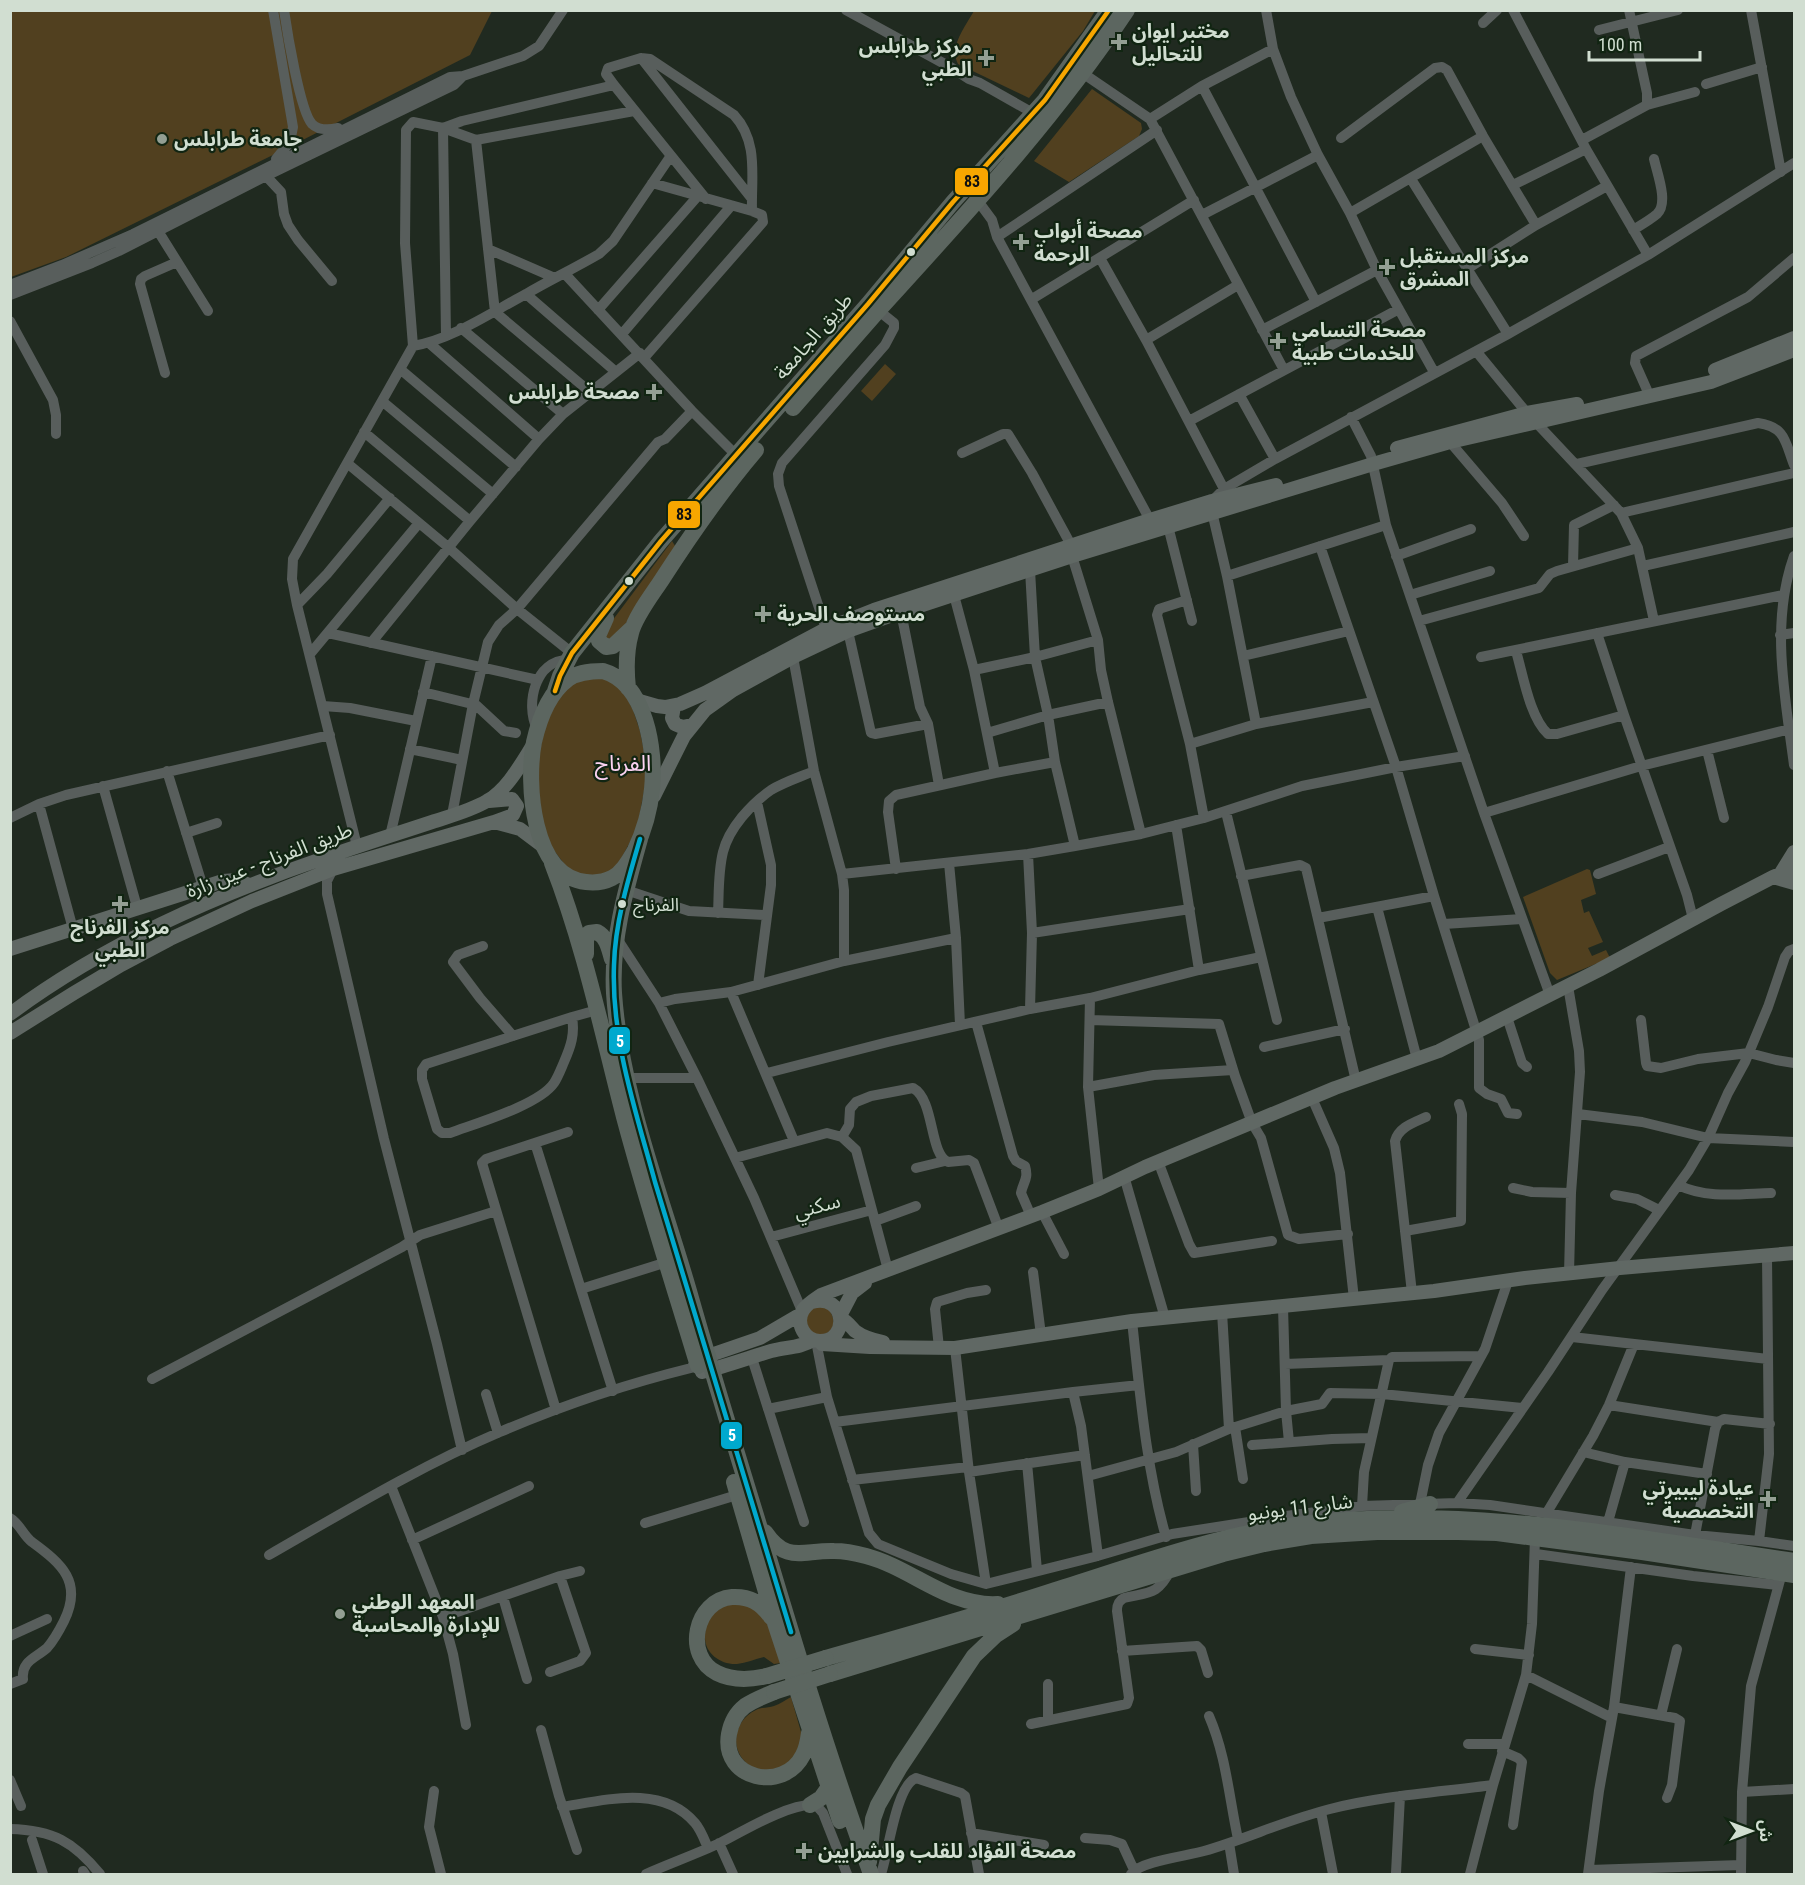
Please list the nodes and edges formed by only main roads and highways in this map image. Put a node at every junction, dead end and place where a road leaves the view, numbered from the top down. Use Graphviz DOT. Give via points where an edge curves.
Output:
graph roads {
  1 [pos="1109,10"];
  2 [pos="1127,10"];
  3 [pos="1794,338"];
  4 [pos="1794,350"];
  5 [pos="1531,418"];
  6 [pos="1388,455"];
  7 [pos="1212,507"];
  8 [pos="1072,550"];
  9 [pos="615,599"];
  10 [pos="633,626"];
  11 [pos="555,691"];
  12 [pos="632,694"];
  13 [pos="674,706"];
  14 [pos="692,725"];
  15 [pos="536,737"];
  16 [pos="489,801"];
  17 [pos="650,803"];
  18 [pos="494,822"];
  19 [pos="640,839"];
  20 [pos="544,847"];
  21 [pos="1794,852"];
  22 [pos="552,862"];
  23 [pos="1783,873"];
  24 [pos="1794,883"];
  25 [pos="249,885"];
  26 [pos="143,906"];
  27 [pos="157,926"];
  28 [pos="10,949"];
  29 [pos="614,966"];
  30 [pos="587,973"];
  31 [pos="10,1014"];
  32 [pos="10,1033"];
  33 [pos="1794,1253"];
  34 [pos="884,1272"];
  35 [pos="805,1309"];
  36 [pos="840,1317"];
  37 [pos="816,1341"];
  38 [pos="917,1348"];
  39 [pos="701,1365"];
  40 [pos="1425,1504"];
  41 [pos="1376,1519"];
  42 [pos="758,1521"];
  43 [pos="1695,1535"];
  44 [pos="1643,1546"];
  45 [pos="1754,1548"];
  46 [pos="1794,1562"];
  47 [pos="1785,1578"];
  48 [pos="1017,1602"];
  49 [pos="1036,1607"];
  50 [pos="775,1623"];
  51 [pos="828,1666"];
  52 [pos="809,1732"];
  53 [pos="828,1788"];
  54 [pos="810,1805"];
  55 [pos="870,1872"];
  1 -- 9 [label="highway, طريق الجامعة" via="1045,100 953,202"];
  2 -- 10 [label="highway, طريق الجامعة" via="1050,117 749,459 705,515"];
  3 -- 5 [label="main road" via="1706,374"];
  4 -- 5 [label="main road" via="1711,382"];
  5 -- 6 [label="main road"];
  5 -- 6 [label="main road"];
  6 -- 7 [label="main road"];
  7 -- 8 [label="main road" via="1168,526"];
  7 -- 8 [label="main road" via="1150,520"];
  8 -- 13 [label="main road" via="874,610 826,629"];
  8 -- 14 [label="main road" via="1030,570 848,631 719,699"];
  9 -- 10 [label="highway" via="599,641 606,647 614,646"];
  9 -- 11 [label="highway, طريق الجامعة" via="570,656"];
  10 -- 12 [label="highway, طريق الجامعة" via="627,656"];
  11 -- 12 [label="highway" via="572,677 596,671 608,673"];
  11 -- 15 [label="highway"];
  12 -- 13 [label="main road" via="657,706"];
  12 -- 17 [label="highway" via="646,723 653,758"];
  13 -- 14 [label="main road" via="675,724"];
  14 -- 17 [label="main road"];
  15 -- 16 [label="main road, طريق الفرناج - عين زارة" via="509,779"];
  15 -- 20 [label="highway" via="531,790"];
  16 -- 18 [label="main road" via="512,799 517,806 513,814"];
  16 -- 25 [label="main road, طريق الفرناج - عين زارة"];
  17 -- 19 [label="highway"];
  18 -- 20 [label="main road" via="520,829"];
  18 -- 32 [label="main road, طريق الفرناج - عين زارة" via="333,869 252,901 170,939"];
  19 -- 22 [label="highway" via="625,867 602,881 568,878"];
  19 -- 29 [label="highway" via="616,937"];
  20 -- 22 [label="highway"];
  21 -- 23 [label="main road"];
  22 -- 30 [label="highway"];
  23 -- 24 [label="main road"];
  23 -- 34 [label="main road" via="1439,1051 1312,1098 1099,1189"];
  25 -- 26 [label="main road" via="230,880"];
  25 -- 27 [label="main road, طريق الفرناج - عين زارة"];
  26 -- 27 [label="main road"];
  26 -- 28 [label="main road"];
  27 -- 31 [label="main road, طريق الفرناج - عين زارة" via="96,958"];
  29 -- 30 [label="highway" via="604,937 593,931 585,942"];
  29 -- 39 [label="highway" via="616,1020 627,1078"];
  30 -- 39 [label="highway" via="624,1119"];
  33 -- 38 [label="main road" via="1165,1318 955,1348"];
  34 -- 35 [label="main road" via="830,1291"];
  34 -- 36 [label="main road" via="852,1293"];
  35 -- 36 [label="main road" via="818,1301 829,1303"];
  35 -- 37 [label="main road" via="802,1330"];
  35 -- 39 [label="main road" via="760,1338"];
  36 -- 37 [label="main road" via="831,1339"];
  36 -- 38 [label="main road" via="873,1340"];
  37 -- 38 [label="main road" via="825,1345"];
  37 -- 39 [label="main road" via="752,1358"];
  39 -- 42 [label="highway"];
  39 -- 50 [label="highway"];
  40 -- 41 [label="highway"];
  41 -- 44 [label="highway, شارع 11 يونيو" via="1449,1517 1504,1521"];
  41 -- 49 [label="highway, شارع 11 يونيو" via="1293,1525 1171,1553"];
  42 -- 48 [label="highway" via="777,1547 788,1553 850,1552 892,1566 967,1601"];
  42 -- 55 [label="highway"];
  43 -- 45 [label="highway"];
  44 -- 45 [label="highway, شارع 11 يونيو"];
  44 -- 47 [label="highway, شارع 11 يونيو"];
  44 -- 49 [label="highway, شارع 11 يونيو" via="1535,1546 1497,1533 1311,1536 1264,1544"];
  45 -- 46 [label="highway, شارع 11 يونيو"];
  48 -- 49 [label="highway, شارع 11 يونيو"];
  48 -- 51 [label="highway, شارع 11 يونيو"];
  49 -- 51 [label="highway, شارع 11 يونيو"];
  49 -- 55 [label="highway" via="974,1656 900,1767 873,1819"];
  50 -- 51 [label="highway, bridge" via="758,1602 745,1597 714,1603 704,1612 697,1632 703,1660 716,1673 745,1680"];
  50 -- 52 [label="highway"];
  51 -- 52 [label="highway, bridge" via="743,1707 730,1726 730,1753 734,1763 756,1776 785,1774 804,1754"];
  52 -- 53 [label="highway"];
  53 -- 54 [label="highway"];
  53 -- 55 [label="highway"];
}
